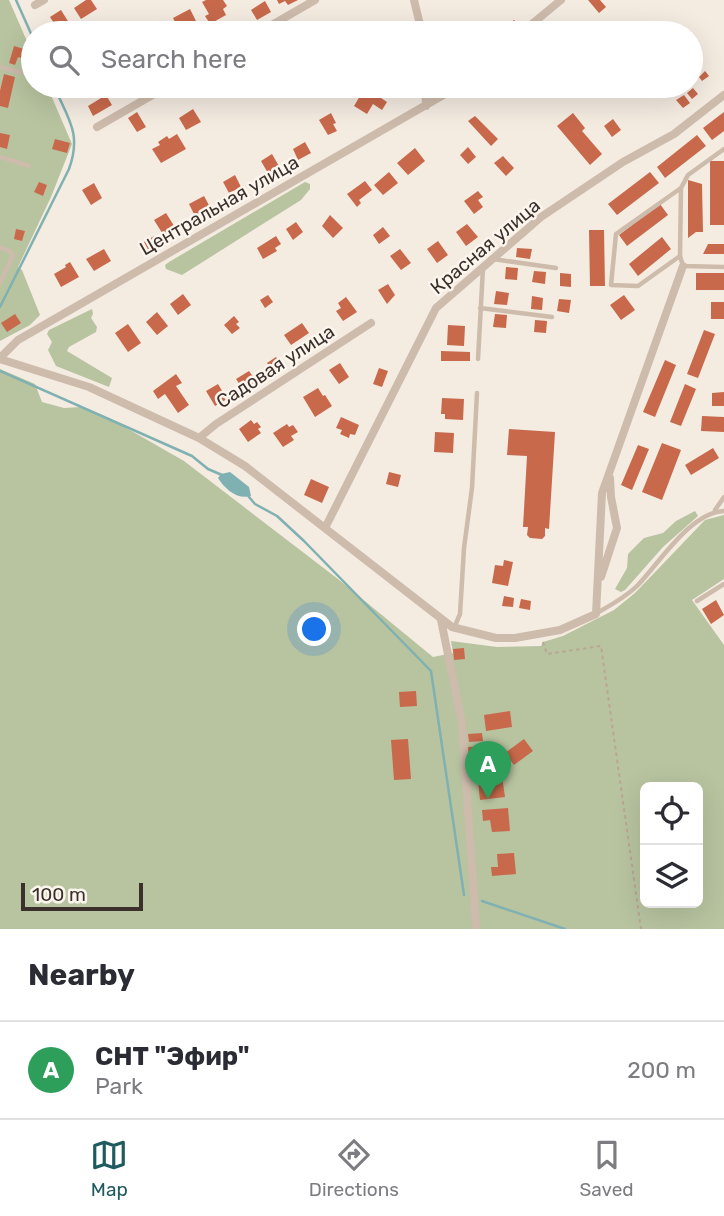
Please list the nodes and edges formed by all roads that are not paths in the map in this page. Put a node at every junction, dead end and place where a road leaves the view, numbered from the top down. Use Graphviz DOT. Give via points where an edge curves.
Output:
graph roads {
  1 [pos="44,0"];
  2 [pos="315,0"];
  3 [pos="414,0"];
  4 [pos="561,0"];
  5 [pos="35,5"];
  6 [pos="279,21"];
  7 [pos="419,21"];
  8 [pos="536,21"];
  9 [pos="0,67"];
  10 [pos="21,72"];
  11 [pos="724,95"];
  12 [pos="147,98"];
  13 [pos="426,98"];
  14 [pos="439,98"];
  15 [pos="426,106"];
  16 [pos="97,127"];
  17 [pos="724,149"];
  18 [pos="0,158"];
  19 [pos="29,166"];
  20 [pos="681,188"];
  21 [pos="0,248"];
  22 [pos="680,256"];
  23 [pos="492,259"];
  24 [pos="683,266"];
  25 [pos="483,267"];
  26 [pos="724,267"];
  27 [pos="556,268"];
  28 [pos="0,283"];
  29 [pos="481,308"];
  30 [pos="552,317"];
  31 [pos="371,323"];
  32 [pos="0,359"];
  33 [pos="478,359"];
  34 [pos="477,393"];
  35 [pos="199,438"];
  36 [pos="611,468"];
  37 [pos="724,497"];
  38 [pos="714,511"];
  39 [pos="724,511"];
  40 [pos="325,528"];
  41 [pos="724,584"];
  42 [pos="598,589"];
  43 [pos="697,601"];
  44 [pos="596,614"];
  45 [pos="440,620"];
  46 [pos="454,628"];
  47 [pos="476,925"];
  1 -- 5 [label="street"];
  2 -- 6 [label="street"];
  3 -- 7 [label="street"];
  4 -- 8 [label="street"];
  9 -- 10 [label="lane"];
  11 -- 23 [label="street, Красная улица" via="674,134 541,216"];
  12 -- 16 [label="street"];
  13 -- 15 [label="street"];
  14 -- 15 [label="street, Центральная улица"];
  15 -- 32 [label="street, Центральная улица" via="18,340"];
  17 -- 20 [label="lane" via="688,174"];
  18 -- 19 [label="lane"];
  20 -- 22 [label="lane"];
  20 -- 22 [label="lane" via="616,234 611,285 638,286"];
  21 -- 28 [label="lane" via="13,255"];
  22 -- 24 [label="lane"];
  23 -- 25 [label="street, Красная улица"];
  23 -- 27 [label="lane"];
  24 -- 26 [label="lane"];
  24 -- 36 [label="street"];
  25 -- 29 [label="lane"];
  25 -- 40 [label="street, Красная улица" via="430,317"];
  29 -- 30 [label="lane"];
  29 -- 33 [label="lane"];
  31 -- 35 [label="street, Садовая улица"];
  32 -- 35 [label="street" via="89,387"];
  34 -- 46 [label="lane" via="460,614"];
  35 -- 40 [label="street" via="245,466"];
  36 -- 42 [label="street" via="602,494"];
  36 -- 42 [label="street" via="617,528"];
  37 -- 38 [label="lane"];
  38 -- 39 [label="lane"];
  38 -- 44 [label="lane" via="692,524 636,587"];
  40 -- 45 [label="street"];
  41 -- 43 [label="lane"];
  42 -- 44 [label="street"];
  44 -- 46 [label="street" via="541,635 496,638"];
  45 -- 46 [label="street"];
  45 -- 47 [label="street" via="462,723"];
}
